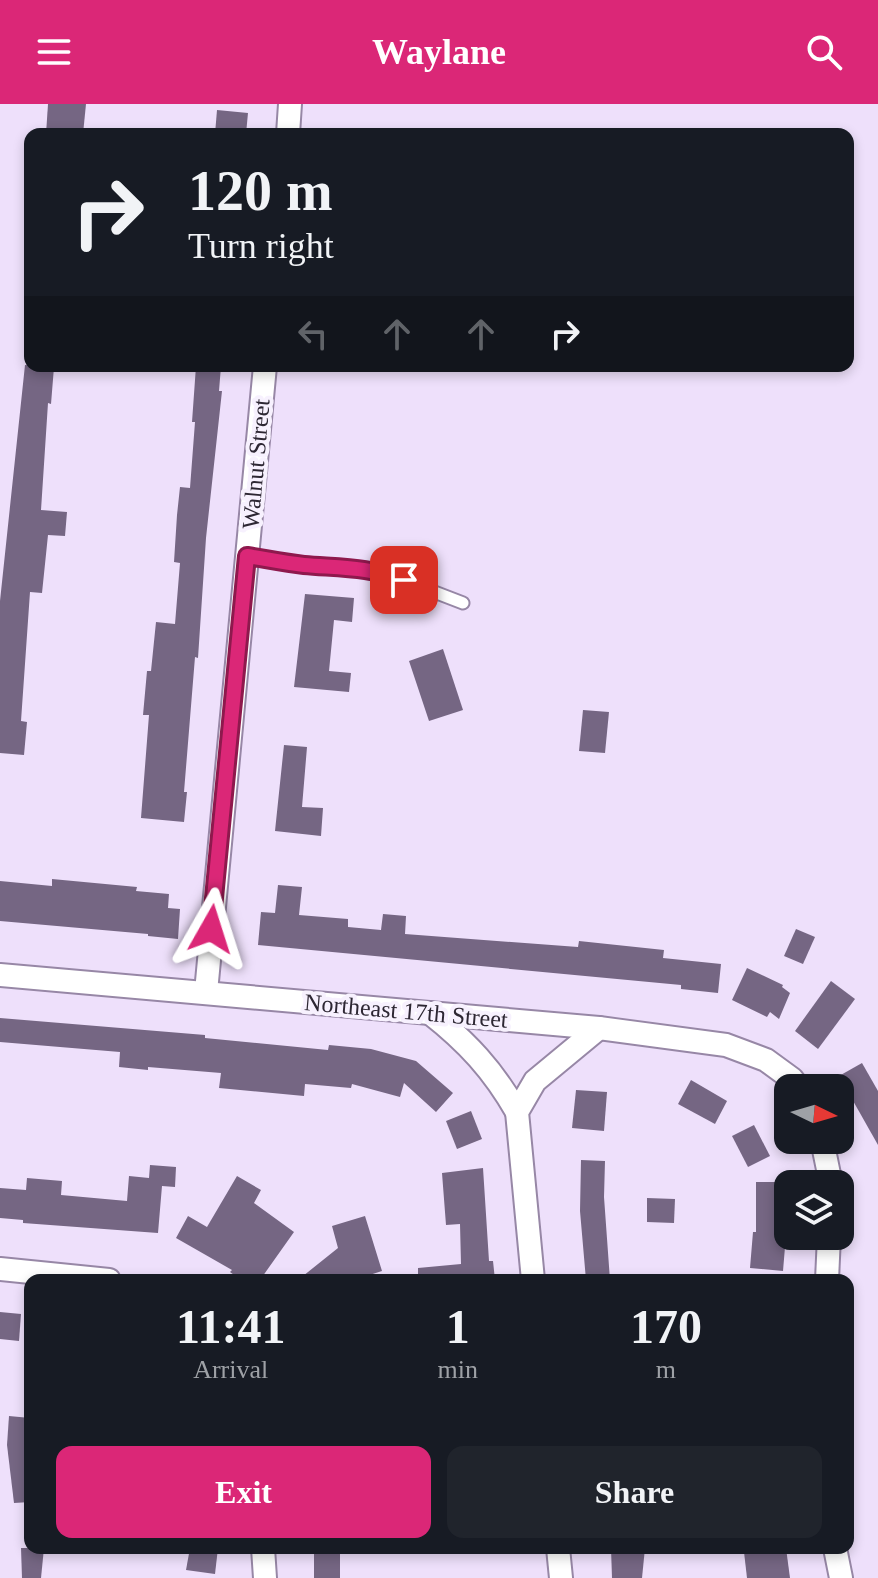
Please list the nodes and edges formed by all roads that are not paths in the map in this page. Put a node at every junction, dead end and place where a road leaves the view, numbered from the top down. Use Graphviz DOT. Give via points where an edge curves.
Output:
graph roads {
  1 [pos="290,104"];
  2 [pos="288,128"];
  3 [pos="264,372"];
  4 [pos="247,556"];
  5 [pos="463,603"];
  6 [pos="0,975"];
  7 [pos="206,992"];
  8 [pos="430,1013"];
  9 [pos="599,1028"];
  10 [pos="785,1074"];
  11 [pos="517,1112"];
  12 [pos="828,1250"];
  13 [pos="0,1269"];
  14 [pos="50,1274"];
  15 [pos="532,1274"];
  16 [pos="827,1274"];
  17 [pos="263,1554"];
  18 [pos="559,1554"];
  19 [pos="836,1554"];
  20 [pos="265,1578"];
  21 [pos="561,1578"];
  22 [pos="841,1578"];
  1 -- 2 [label="street"];
  3 -- 4 [label="street, Walnut Street"];
  4 -- 5 [label="lane" via="385,573"];
  4 -- 7 [label="street, Walnut Street"];
  6 -- 7 [label="street, Northeast 17th Street"];
  7 -- 8 [label="street, Northeast 17th Street"];
  8 -- 9 [label="street, Northeast 17th Street"];
  8 -- 11 [label="street" via="463,1039"];
  9 -- 10 [label="street, Northeast 17th Street" via="726,1045 766,1060"];
  9 -- 11 [label="street" via="535,1081"];
  11 -- 15 [label="street"];
  12 -- 16 [label="street"];
  13 -- 14 [label="street"];
  17 -- 20 [label="street"];
  18 -- 21 [label="street"];
  19 -- 22 [label="street"];
}
